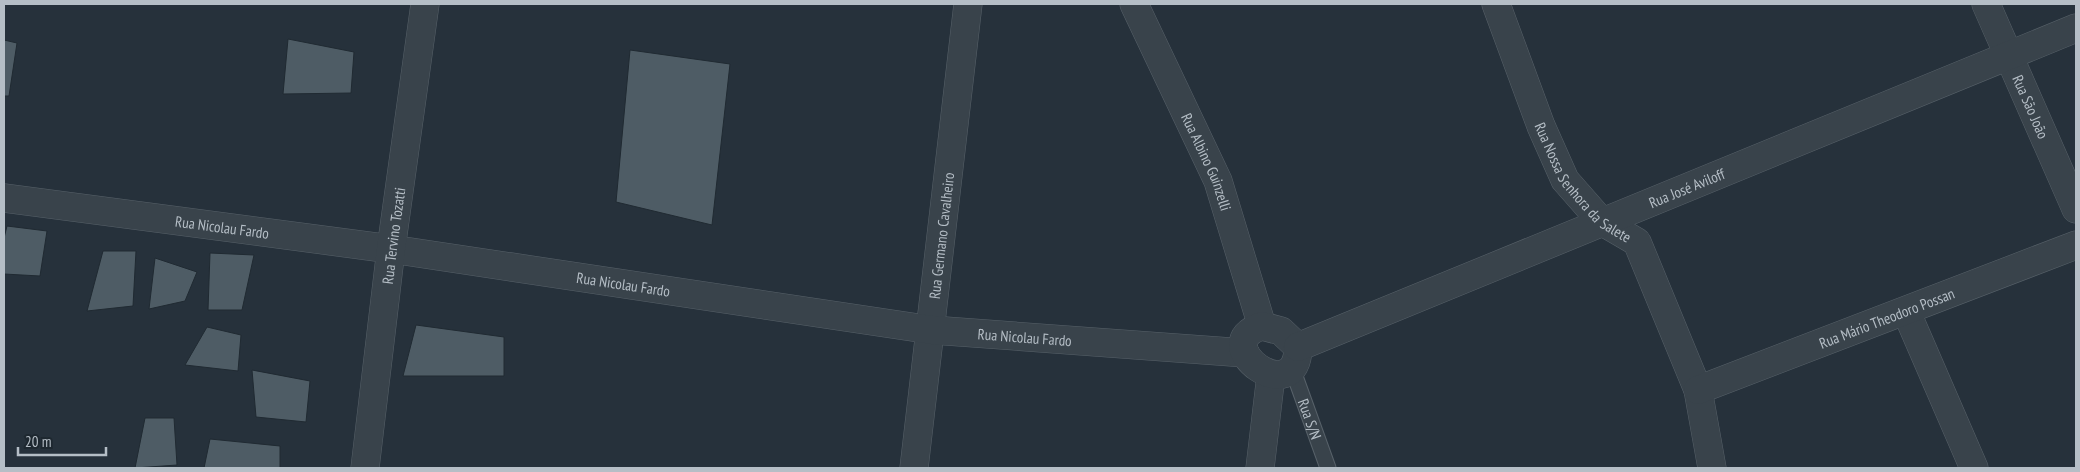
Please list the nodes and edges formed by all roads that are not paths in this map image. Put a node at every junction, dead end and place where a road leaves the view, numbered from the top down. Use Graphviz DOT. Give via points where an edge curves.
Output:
graph roads {
  1 [pos="425,4"];
  2 [pos="968,4"];
  3 [pos="1134,4"];
  4 [pos="1496,4"];
  5 [pos="1986,4"];
  6 [pos="2076,28"];
  7 [pos="2007,55"];
  8 [pos="4,198"];
  9 [pos="2076,209"];
  10 [pos="1601,221"];
  11 [pos="2076,246"];
  12 [pos="391,249"];
  13 [pos="1906,311"];
  14 [pos="1262,326"];
  15 [pos="932,330"];
  16 [pos="1245,352"];
  17 [pos="1287,364"];
  18 [pos="1698,390"];
  19 [pos="365,468"];
  20 [pos="914,468"];
  21 [pos="1260,468"];
  22 [pos="1328,468"];
  23 [pos="1712,468"];
  24 [pos="1974,468"];
  1 -- 12 [label="street, Rua Tervino Tozatti"];
  2 -- 15 [label="street, Rua Germano Cavalheiro"];
  3 -- 14 [label="street, Rua Albino Guinzelli" via="1218,181"];
  4 -- 10 [label="street, Rua Nossa Senhora da Salete" via="1541,126 1565,180"];
  5 -- 7 [label="street, Rua São João"];
  6 -- 7 [label="street, Rua José Aviloff"];
  7 -- 9 [label="street, Rua São João"];
  7 -- 10 [label="street, Rua José Aviloff"];
  8 -- 12 [label="street, Rua Nicolau Fardo"];
  10 -- 17 [label="street, Rua José Aviloff"];
  10 -- 18 [label="street, Rua Nossa Senhora da Salete" via="1637,242"];
  11 -- 13 [label="street, Rua Mário Theodoro Possan"];
  12 -- 15 [label="street, Rua Nicolau Fardo"];
  12 -- 19 [label="street, Rua Tervino Tozatti"];
  13 -- 18 [label="street, Rua Mário Theodoro Possan"];
  13 -- 24 [label="street"];
  14 -- 16 [label="street" via="1249,332 1244,343"];
  14 -- 17 [label="street" via="1282,331"];
  15 -- 16 [label="street, Rua Nicolau Fardo"];
  15 -- 20 [label="street, Rua Germano Cavalheiro"];
  16 -- 17 [label="street" via="1255,367"];
  17 -- 21 [label="street"];
  17 -- 22 [label="lane, Rua S/N"];
  18 -- 23 [label="street, Rua Nossa Senhora da Salete"];
}
